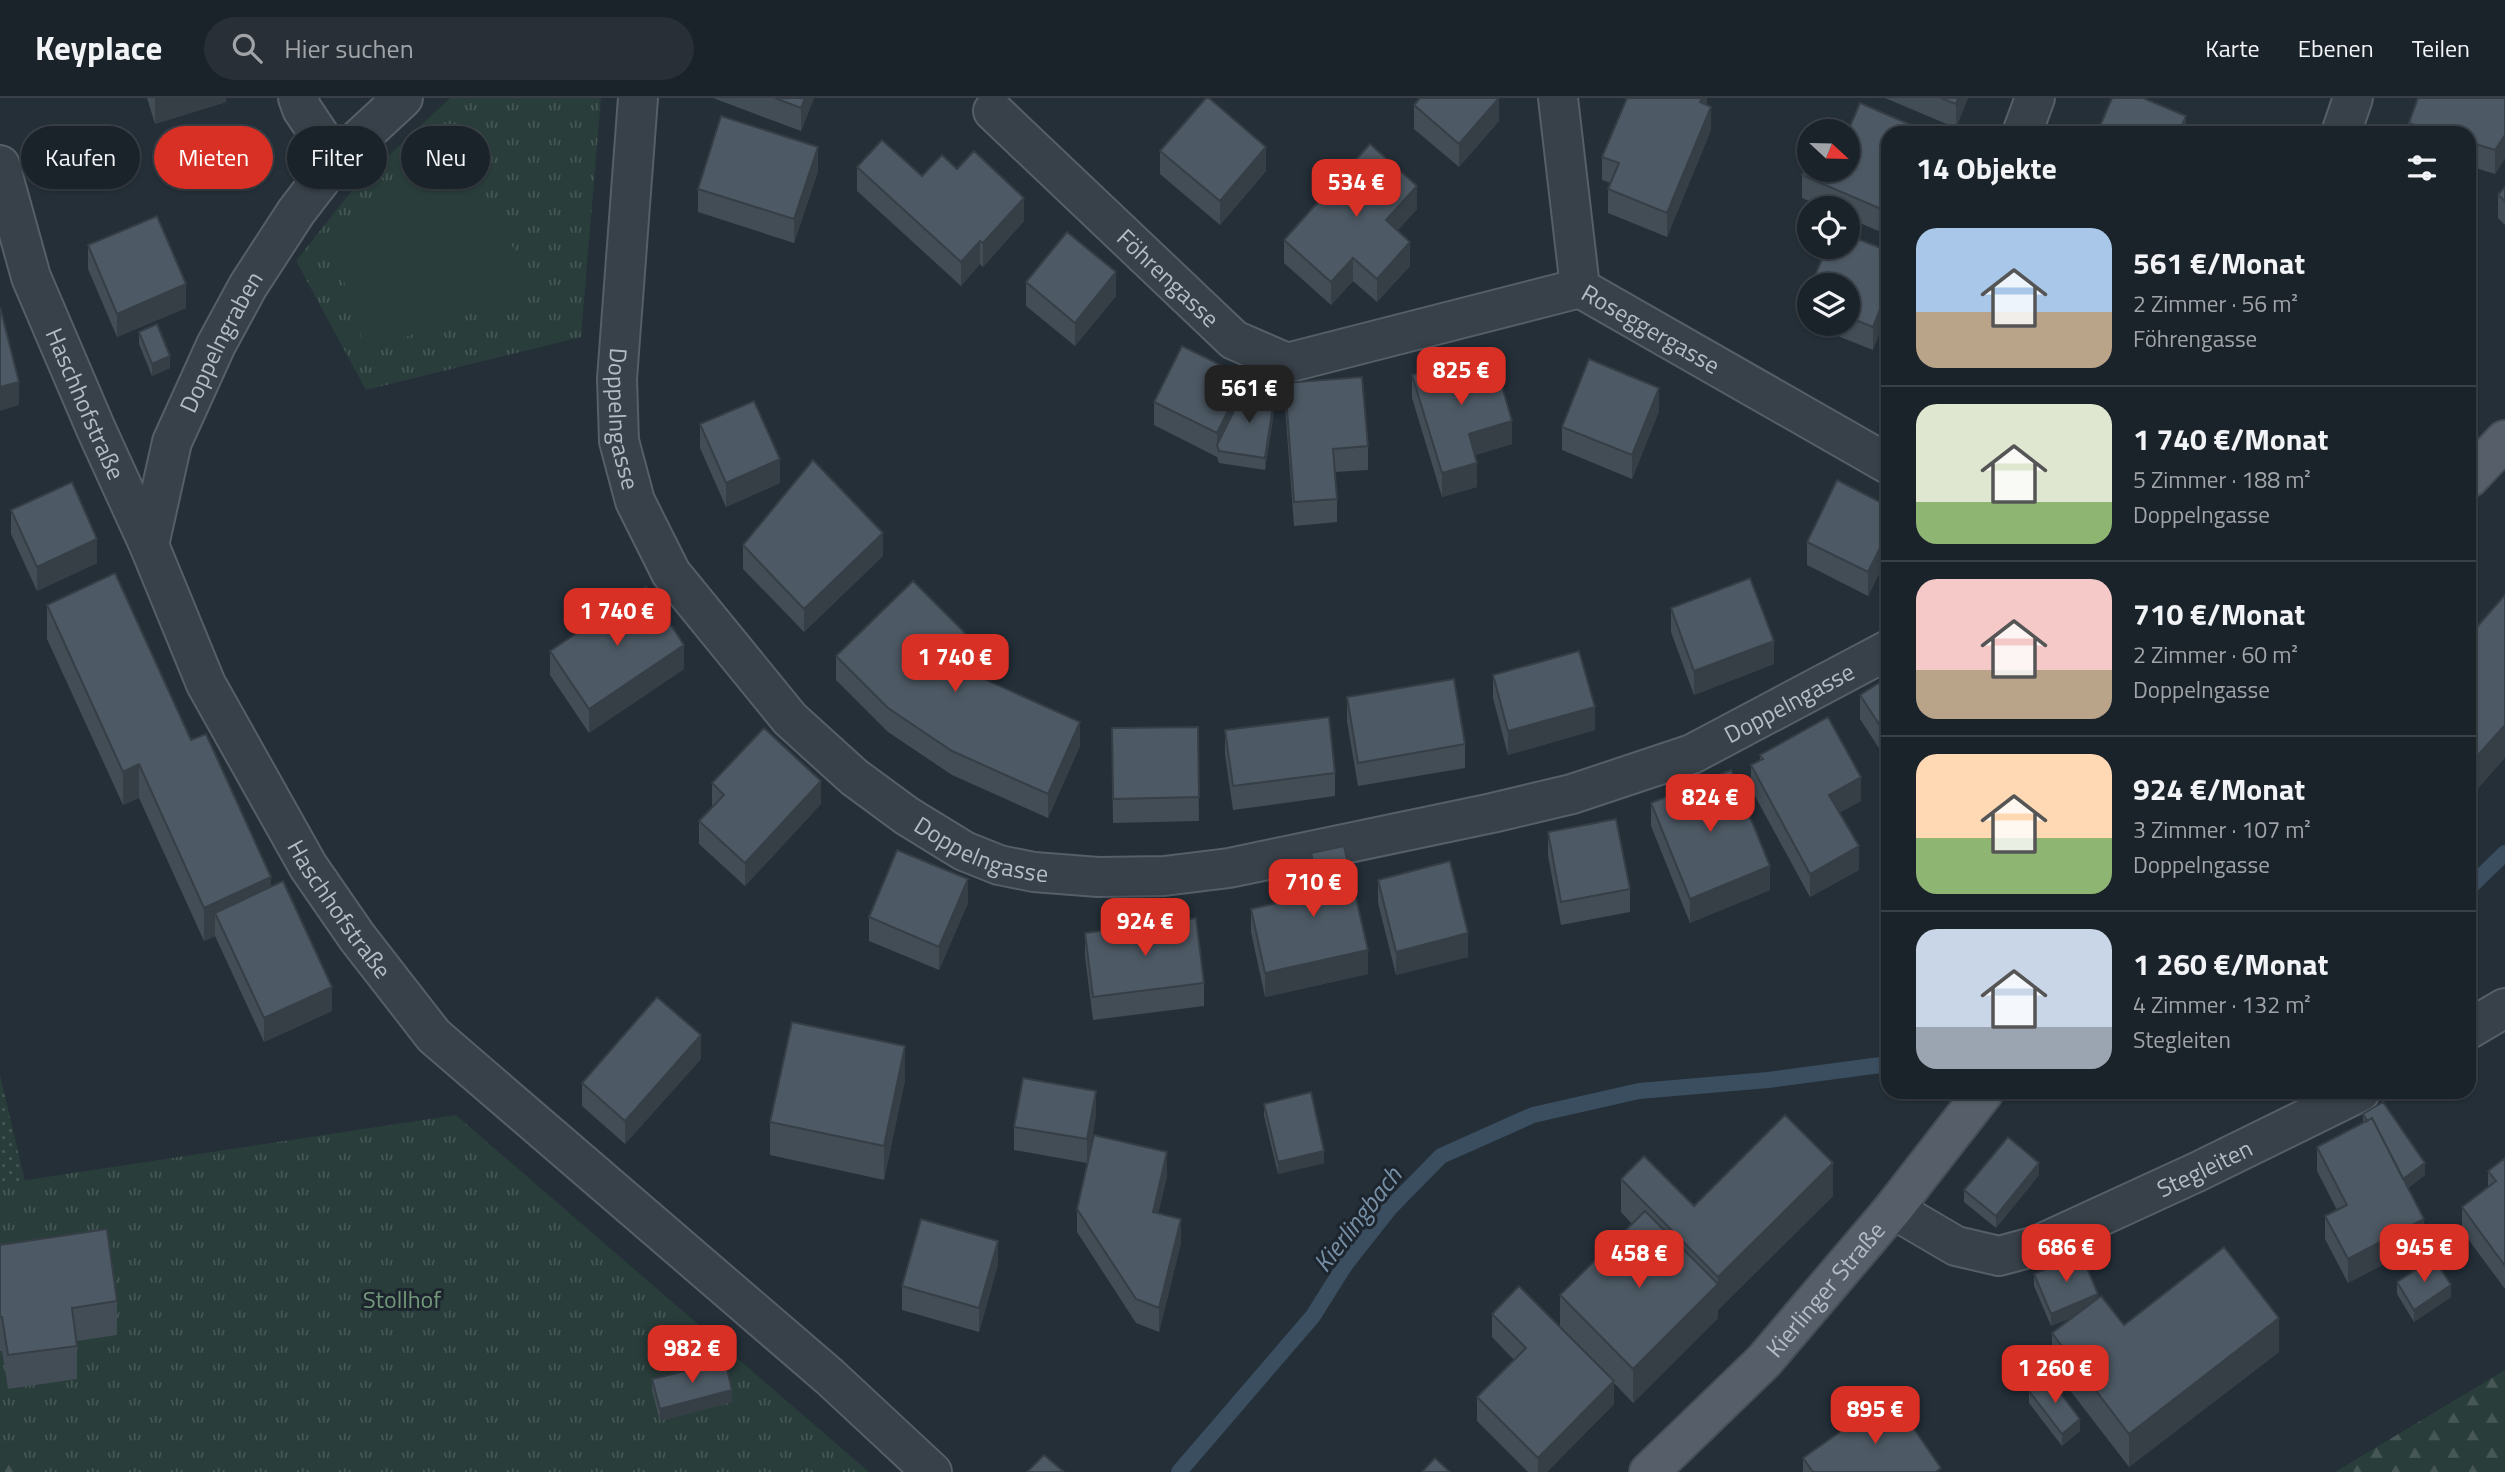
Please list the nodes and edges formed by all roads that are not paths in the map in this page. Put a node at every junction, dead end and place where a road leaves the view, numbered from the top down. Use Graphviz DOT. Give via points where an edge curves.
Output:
graph roads {
  1 [pos="298,98"];
  2 [pos="403,98"];
  3 [pos="638,98"];
  4 [pos="1558,98"];
  5 [pos="2035,98"];
  6 [pos="2353,98"];
  7 [pos="993,111"];
  8 [pos="313,126"];
  9 [pos="373,126"];
  10 [pos="2025,126"];
  11 [pos="2343,126"];
  12 [pos="0,165"];
  13 [pos="314,189"];
  14 [pos="1580,288"];
  15 [pos="2505,440"];
  16 [pos="1881,460"];
  17 [pos="2476,471"];
  18 [pos="149,545"];
  19 [pos="1881,654"];
  20 [pos="2505,1008"];
  21 [pos="2476,1025"];
  22 [pos="2346,1099"];
  23 [pos="1976,1103"];
  24 [pos="1893,1209"];
  25 [pos="932,1472"];
  26 [pos="1649,1472"];
  1 -- 8 [label="street"];
  2 -- 9 [label="street, Doppelngraben"];
  3 -- 19 [label="street, Doppelngasse" via="617,379 619,441 635,501 671,573 790,719 854,777 964,851 1034,872 1164,876 1229,868 1492,813 1572,794 1692,754"];
  4 -- 14 [label="street, Roseggergasse"];
  5 -- 10 [label="street"];
  6 -- 11 [label="street"];
  7 -- 14 [label="street, Föhrengasse" via="1234,340 1287,363"];
  12 -- 18 [label="street, Haschhofstraße" via="31,277"];
  13 -- 18 [label="street, Doppelngraben" via="248,286 216,345 172,442"];
  14 -- 16 [label="street, Roseggergasse"];
  15 -- 17 [label="main road"];
  18 -- 25 [label="street, Haschhofstraße" via="206,684 308,866 434,1036 830,1377"];
  20 -- 21 [label="street"];
  22 -- 24 [label="street, Stegleiten" via="2036,1246 1999,1255 1956,1246"];
  23 -- 24 [label="main road, Kierlinger Straße"];
  24 -- 26 [label="main road, Kierlinger Straße" via="1764,1360"];
}
